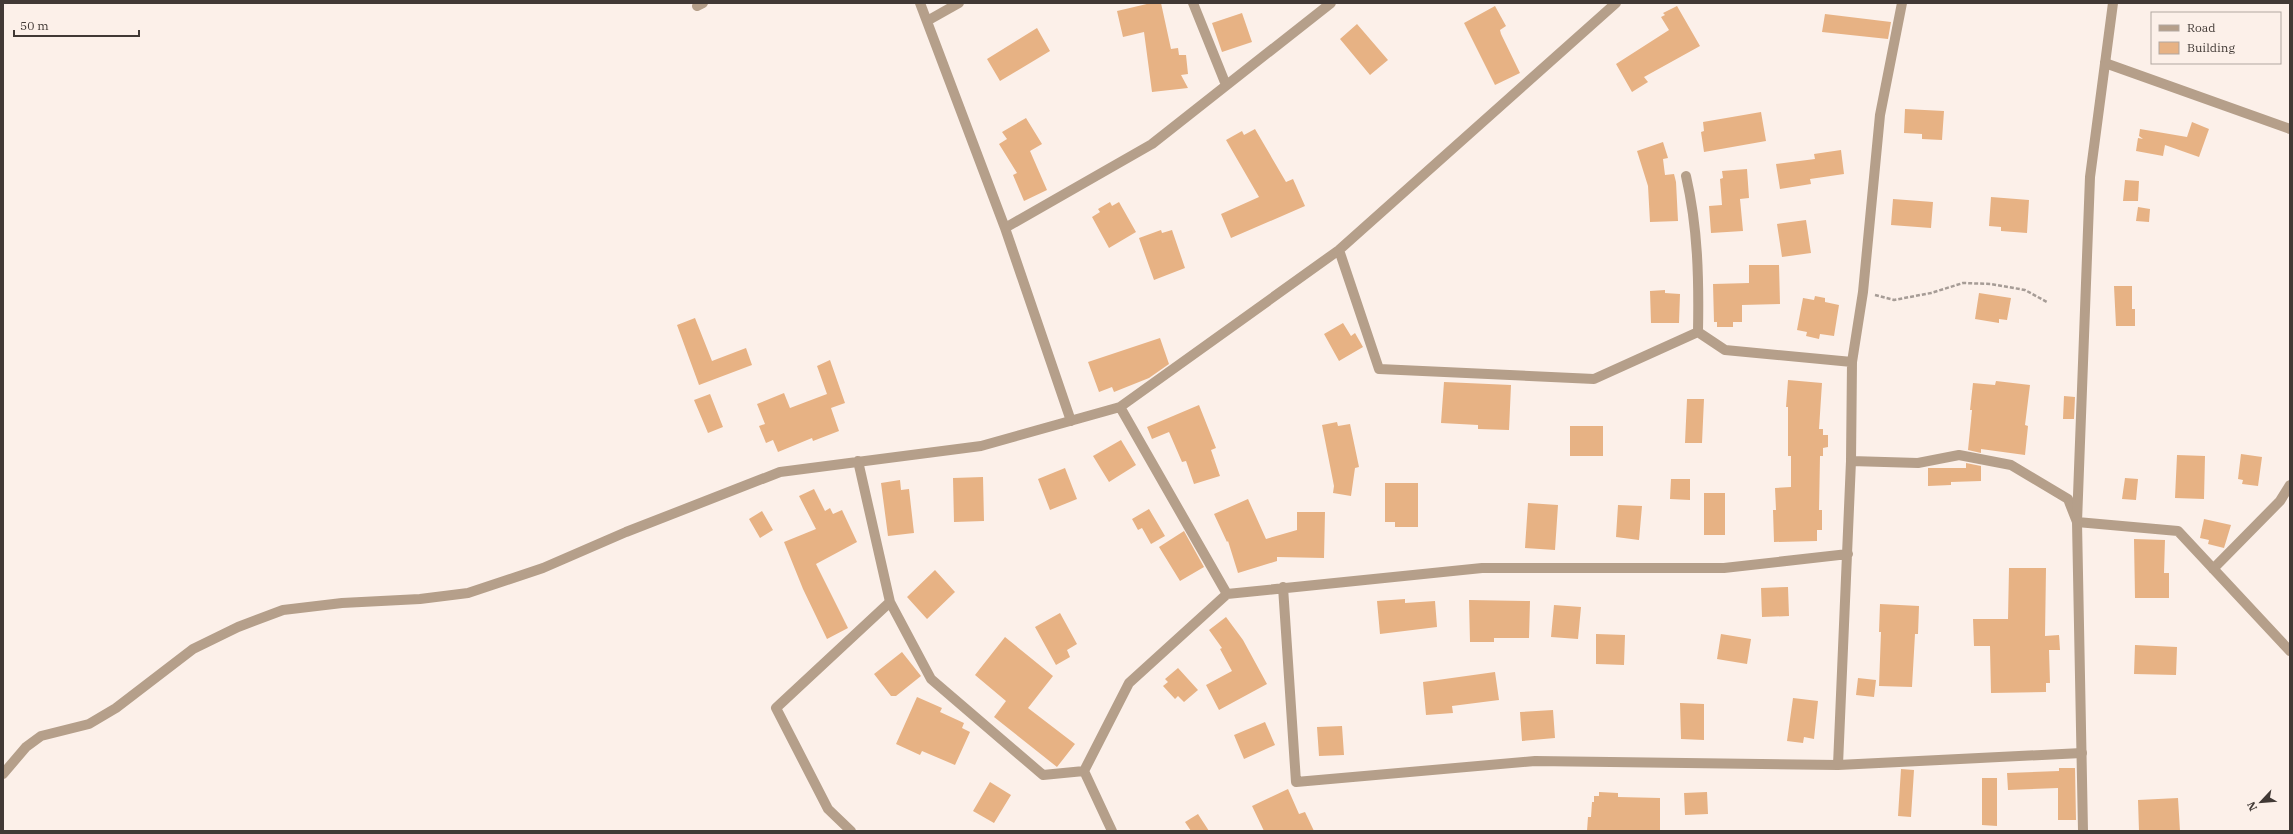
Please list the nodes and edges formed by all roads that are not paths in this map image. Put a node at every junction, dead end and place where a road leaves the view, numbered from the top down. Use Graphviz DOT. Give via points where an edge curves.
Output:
graph roads {
  1 [pos="920,3"];
  2 [pos="959,3"];
  3 [pos="1193,3"];
  4 [pos="1332,3"];
  5 [pos="1616,3"];
  6 [pos="1902,3"];
  7 [pos="2113,3"];
  8 [pos="927,21"];
  9 [pos="2105,63"];
  10 [pos="1226,85"];
  11 [pos="2290,129"];
  12 [pos="1686,176"];
  13 [pos="1005,228"];
  14 [pos="1339,250"];
  15 [pos="1698,332"];
  16 [pos="1852,362"];
  17 [pos="1120,407"];
  18 [pos="1072,421"];
  19 [pos="858,461"];
  20 [pos="1851,461"];
  21 [pos="2290,485"];
  22 [pos="2077,522"];
  23 [pos="1848,554"];
  24 [pos="2213,569"];
  25 [pos="1283,587"];
  26 [pos="1227,594"];
  27 [pos="890,602"];
  28 [pos="2290,651"];
  29 [pos="2082,753"];
  30 [pos="1838,765"];
  31 [pos="1084,771"];
  32 [pos="3,774"];
  33 [pos="851,831"];
  34 [pos="1112,831"];
  35 [pos="2083,831"];
  1 -- 8 [label="street"];
  2 -- 8 [label="street"];
  3 -- 10 [label="street"];
  4 -- 10 [label="street"];
  5 -- 14 [label="street"];
  6 -- 16 [label="street" via="1880,115 1863,292"];
  7 -- 9 [label="street"];
  8 -- 13 [label="street"];
  9 -- 11 [label="street"];
  9 -- 22 [label="street" via="2090,177"];
  10 -- 13 [label="street" via="1152,144"];
  12 -- 15 [label="street" via="1694,212 1698,262"];
  13 -- 18 [label="street"];
  14 -- 15 [label="street" via="1379,369 1594,379"];
  14 -- 17 [label="street"];
  15 -- 16 [label="street" via="1725,350"];
  16 -- 20 [label="street"];
  17 -- 18 [label="street"];
  17 -- 26 [label="street"];
  18 -- 19 [label="street" via="981,446"];
  19 -- 27 [label="street"];
  19 -- 32 [label="street" via="780,472 626,532 543,568 468,592 420,599 342,603 283,610 238,627 193,649 116,708 88,724 41,736 26,747"];
  20 -- 22 [label="street" via="1918,463 1958,455 2011,465 2068,499"];
  20 -- 23 [label="street"];
  21 -- 24 [label="street" via="2280,501"];
  22 -- 24 [label="street" via="2178,531"];
  22 -- 29 [label="street"];
  23 -- 25 [label="street" via="1724,568 1482,568"];
  23 -- 30 [label="street"];
  24 -- 28 [label="street"];
  25 -- 26 [label="street"];
  25 -- 30 [label="street" via="1296,782 1534,760"];
  26 -- 31 [label="street" via="1129,683"];
  27 -- 31 [label="street" via="932,679 1043,775"];
  27 -- 33 [label="street" via="776,708 828,809"];
  29 -- 30 [label="street"];
  29 -- 35 [label="street"];
  31 -- 34 [label="street"];
}
